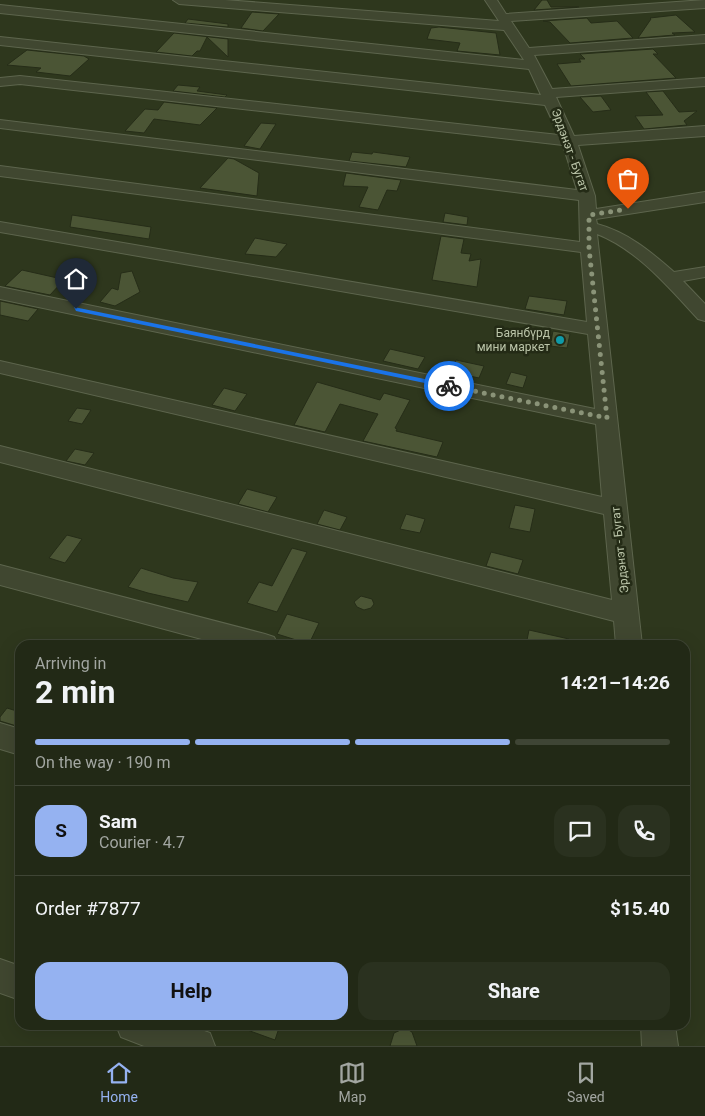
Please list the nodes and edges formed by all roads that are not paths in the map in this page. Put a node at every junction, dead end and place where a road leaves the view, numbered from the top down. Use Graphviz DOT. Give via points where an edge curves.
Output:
graph roads {
  1 [pos="179,0"];
  2 [pos="491,0"];
  3 [pos="705,4"];
  4 [pos="0,9"];
  5 [pos="505,22"];
  6 [pos="705,39"];
  7 [pos="0,41"];
  8 [pos="531,58"];
  9 [pos="0,82"];
  10 [pos="705,82"];
  11 [pos="550,97"];
  12 [pos="0,124"];
  13 [pos="705,131"];
  14 [pos="569,141"];
  15 [pos="0,171"];
  16 [pos="705,197"];
  17 [pos="589,213"];
  18 [pos="0,227"];
  19 [pos="589,248"];
  20 [pos="705,272"];
  21 [pos="671,278"];
  22 [pos="0,293"];
  23 [pos="705,315"];
  24 [pos="597,330"];
  25 [pos="0,367"];
  26 [pos="607,418"];
  27 [pos="0,454"];
  28 [pos="615,508"];
  29 [pos="0,575"];
  30 [pos="627,614"];
  31 [pos="246,640"];
  32 [pos="629,640"];
  33 [pos="0,736"];
  34 [pos="15,740"];
  35 [pos="0,976"];
  36 [pos="15,981"];
  37 [pos="148,1030"];
  38 [pos="658,1030"];
  39 [pos="197,1046"];
  40 [pos="660,1046"];
  1 -- 5 [label="street"];
  2 -- 5 [label="street, Эрдэнэт - Бугат"];
  3 -- 5 [label="street"];
  4 -- 8 [label="street"];
  5 -- 8 [label="street, Эрдэнэт - Бугат"];
  6 -- 8 [label="street"];
  7 -- 11 [label="street"];
  8 -- 11 [label="street, Эрдэнэт - Бугат"];
  9 -- 14 [label="street" via="20,80"];
  10 -- 11 [label="street"];
  11 -- 14 [label="street, Эрдэнэт - Бугат"];
  12 -- 17 [label="street"];
  13 -- 14 [label="street"];
  14 -- 17 [label="street, Эрдэнэт - Бугат"];
  15 -- 19 [label="street"];
  16 -- 17 [label="street"];
  17 -- 19 [label="street, Эрдэнэт - Бугат"];
  17 -- 21 [label="street" via="604,229"];
  18 -- 24 [label="street"];
  19 -- 24 [label="street, Эрдэнэт - Бугат"];
  20 -- 21 [label="street"];
  21 -- 23 [label="street"];
  22 -- 26 [label="street"];
  24 -- 26 [label="street, Эрдэнэт - Бугат"];
  25 -- 28 [label="street"];
  26 -- 28 [label="street, Эрдэнэт - Бугат"];
  27 -- 30 [label="street"];
  28 -- 30 [label="street, Эрдэнэт - Бугат"];
  29 -- 31 [label="street"];
  30 -- 32 [label="street, Эрдэнэт - Бугат"];
  33 -- 34 [label="street"];
  35 -- 36 [label="street"];
  37 -- 39 [label="street"];
  38 -- 40 [label="street"];
}
